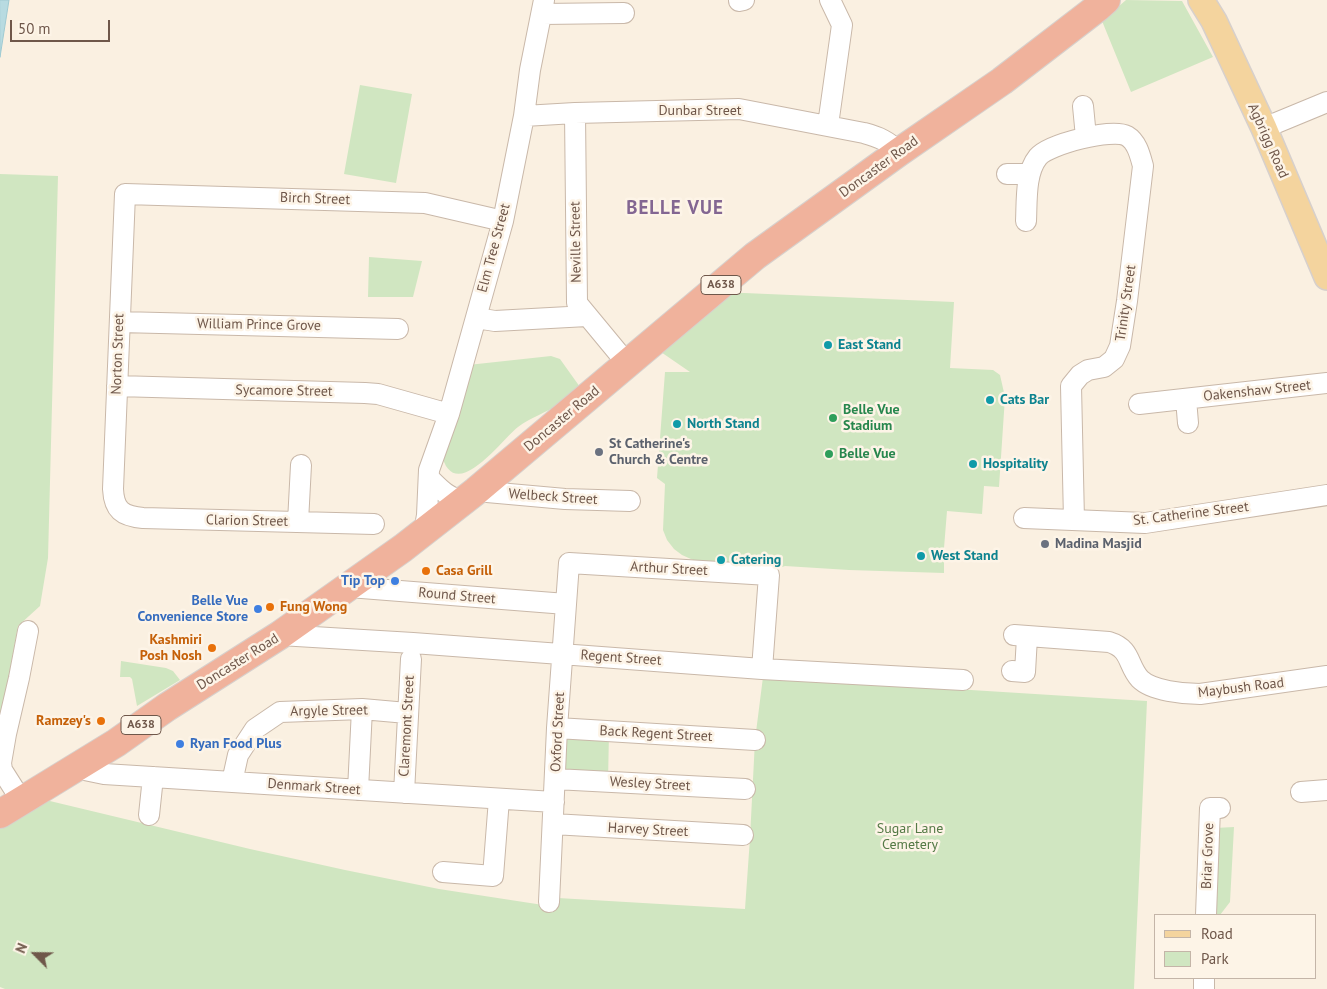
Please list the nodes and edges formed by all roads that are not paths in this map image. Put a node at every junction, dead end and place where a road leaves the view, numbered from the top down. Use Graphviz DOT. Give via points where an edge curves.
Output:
graph roads {
  1 [pos="739,0"];
  2 [pos="744,0"];
  3 [pos="830,0"];
  4 [pos="1106,0"];
  5 [pos="1202,2"];
  6 [pos="543,7"];
  7 [pos="624,13"];
  8 [pos="1327,102"];
  9 [pos="1083,106"];
  10 [pos="575,113"];
  11 [pos="524,116"];
  12 [pos="828,125"];
  13 [pos="1264,128"];
  14 [pos="1086,138"];
  15 [pos="899,152"];
  16 [pos="1008,174"];
  17 [pos="1029,174"];
  18 [pos="125,194"];
  19 [pos="503,221"];
  20 [pos="1026,221"];
  21 [pos="1324,263"];
  22 [pos="587,316"];
  23 [pos="476,318"];
  24 [pos="120,322"];
  25 [pos="398,329"];
  26 [pos="620,355"];
  27 [pos="1327,383"];
  28 [pos="117,386"];
  29 [pos="1186,399"];
  30 [pos="1139,404"];
  31 [pos="448,414"];
  32 [pos="1188,423"];
  33 [pos="301,466"];
  34 [pos="429,478"];
  35 [pos="1327,495"];
  36 [pos="470,496"];
  37 [pos="630,501"];
  38 [pos="121,512"];
  39 [pos="1024,518"];
  40 [pos="1074,520"];
  41 [pos="298,522"];
  42 [pos="374,524"];
  43 [pos="424,533"];
  44 [pos="569,563"];
  45 [pos="349,587"];
  46 [pos="566,604"];
  47 [pos="28,631"];
  48 [pos="280,635"];
  49 [pos="412,651"];
  50 [pos="562,654"];
  51 [pos="762,669"];
  52 [pos="1012,671"];
  53 [pos="1327,676"];
  54 [pos="962,680"];
  55 [pos="362,709"];
  56 [pos="408,712"];
  57 [pos="557,728"];
  58 [pos="755,740"];
  59 [pos="75,768"];
  60 [pos="152,777"];
  61 [pos="555,779"];
  62 [pos="232,782"];
  63 [pos="745,789"];
  64 [pos="358,790"];
  65 [pos="1327,790"];
  66 [pos="1301,792"];
  67 [pos="404,793"];
  68 [pos="498,798"];
  69 [pos="554,802"];
  70 [pos="11,807"];
  71 [pos="1220,808"];
  72 [pos="150,815"];
  73 [pos="553,824"];
  74 [pos="743,835"];
  75 [pos="443,872"];
  76 [pos="549,902"];
  77 [pos="1206,914"];
  1 -- 2 [label="street"];
  3 -- 12 [label="street" via="842,24"];
  4 -- 15 [label="highway, Doncaster Road / A638" via="1002,81"];
  5 -- 13 [label="main road, Agbrigg Road"];
  6 -- 7 [label="street, Elm Tree Street"];
  6 -- 11 [label="street, Elm Tree Street"];
  8 -- 13 [label="street"];
  9 -- 14 [label="street"];
  10 -- 11 [label="street, Dunbar Street"];
  10 -- 12 [label="street, Dunbar Street" via="739,109"];
  10 -- 22 [label="street, Neville Street" via="577,303"];
  11 -- 19 [label="street, Elm Tree Street"];
  12 -- 15 [label="street, Dunbar Street" via="876,136 891,143"];
  13 -- 21 [label="main road, Agbrigg Road"];
  14 -- 17 [label="street, Trinity Street" via="1047,150 1038,157"];
  14 -- 40 [label="street, Trinity Street" via="1120,134 1128,137 1140,152 1143,166 1120,346 1114,359 1104,367 1080,375 1071,386"];
  15 -- 36 [label="highway, Doncaster Road / A638" via="755,256"];
  16 -- 17 [label="street"];
  17 -- 20 [label="street, Trinity Street"];
  18 -- 19 [label="street, Birch Street" via="425,203"];
  18 -- 24 [label="street, Norton Street"];
  19 -- 23 [label="street, Elm Tree Street"];
  22 -- 23 [label="street" via="495,321"];
  22 -- 26 [label="street, Neville Street"];
  23 -- 31 [label="street, Elm Tree Street"];
  24 -- 25 [label="street, William Prince Grove"];
  24 -- 28 [label="street, Norton Street"];
  27 -- 29 [label="street, Oakenshaw Street"];
  28 -- 31 [label="street, Sycamore Street" via="378,394"];
  28 -- 38 [label="street, Norton Street" via="113,489"];
  29 -- 30 [label="street, Oakenshaw Street"];
  29 -- 32 [label="street, Oakenshaw Street"];
  31 -- 34 [label="street, Elm Tree Street"];
  33 -- 41 [label="street"];
  34 -- 36 [label="street" via="451,498"];
  34 -- 43 [label="street, Elm Tree Street"];
  35 -- 40 [label="street, St. Catherine Street" via="1145,522"];
  36 -- 37 [label="street, Welbeck Street"];
  36 -- 43 [label="highway, Doncaster Road / A638"];
  38 -- 41 [label="street, Clarion Street" via="143,518"];
  39 -- 40 [label="street, St. Catherine Street"];
  41 -- 42 [label="street, Clarion Street"];
  43 -- 45 [label="highway, Doncaster Road / A638"];
  44 -- 46 [label="street, Oxford Street"];
  44 -- 51 [label="street, Arthur Street" via="769,575"];
  45 -- 46 [label="street, Round Street"];
  45 -- 48 [label="highway, Doncaster Road / A638"];
  46 -- 50 [label="street, Oxford Street"];
  47 -- 70 [label="street" via="1,763"];
  48 -- 49 [label="street, Regent Street"];
  48 -- 59 [label="highway, Doncaster Road / A638"];
  49 -- 50 [label="street, Regent Street"];
  49 -- 56 [label="street, Claremont Street"];
  50 -- 51 [label="street, Regent Street"];
  50 -- 57 [label="street, Oxford Street"];
  51 -- 54 [label="street, Regent Street"];
  52 -- 53 [label="street, Maybush Road" via="1025,672 1021,636 1109,642 1125,651 1141,680 1150,686 1187,694"];
  55 -- 56 [label="street, Argyle Street"];
  55 -- 62 [label="street, Argyle Street" via="280,712 255,729 238,755"];
  55 -- 64 [label="street"];
  56 -- 67 [label="street, Claremont Street"];
  57 -- 58 [label="street, Back Regent Street"];
  57 -- 61 [label="street, Oxford Street"];
  59 -- 60 [label="street, Denmark Street" via="104,774"];
  59 -- 70 [label="highway, Doncaster Road / A638"];
  60 -- 62 [label="street, Denmark Street"];
  60 -- 72 [label="street"];
  61 -- 63 [label="street, Wesley Street"];
  61 -- 69 [label="street, Oxford Street"];
  62 -- 64 [label="street, Denmark Street"];
  64 -- 67 [label="street, Denmark Street"];
  65 -- 66 [label="street"];
  67 -- 68 [label="street, Denmark Street"];
  68 -- 69 [label="street, Denmark Street"];
  68 -- 75 [label="street" via="493,876"];
  69 -- 73 [label="street, Oxford Street"];
  71 -- 77 [label="street, Briar Grove" via="1210,808"];
  73 -- 74 [label="street, Harvey Street"];
  73 -- 76 [label="street, Oxford Street"];
}
